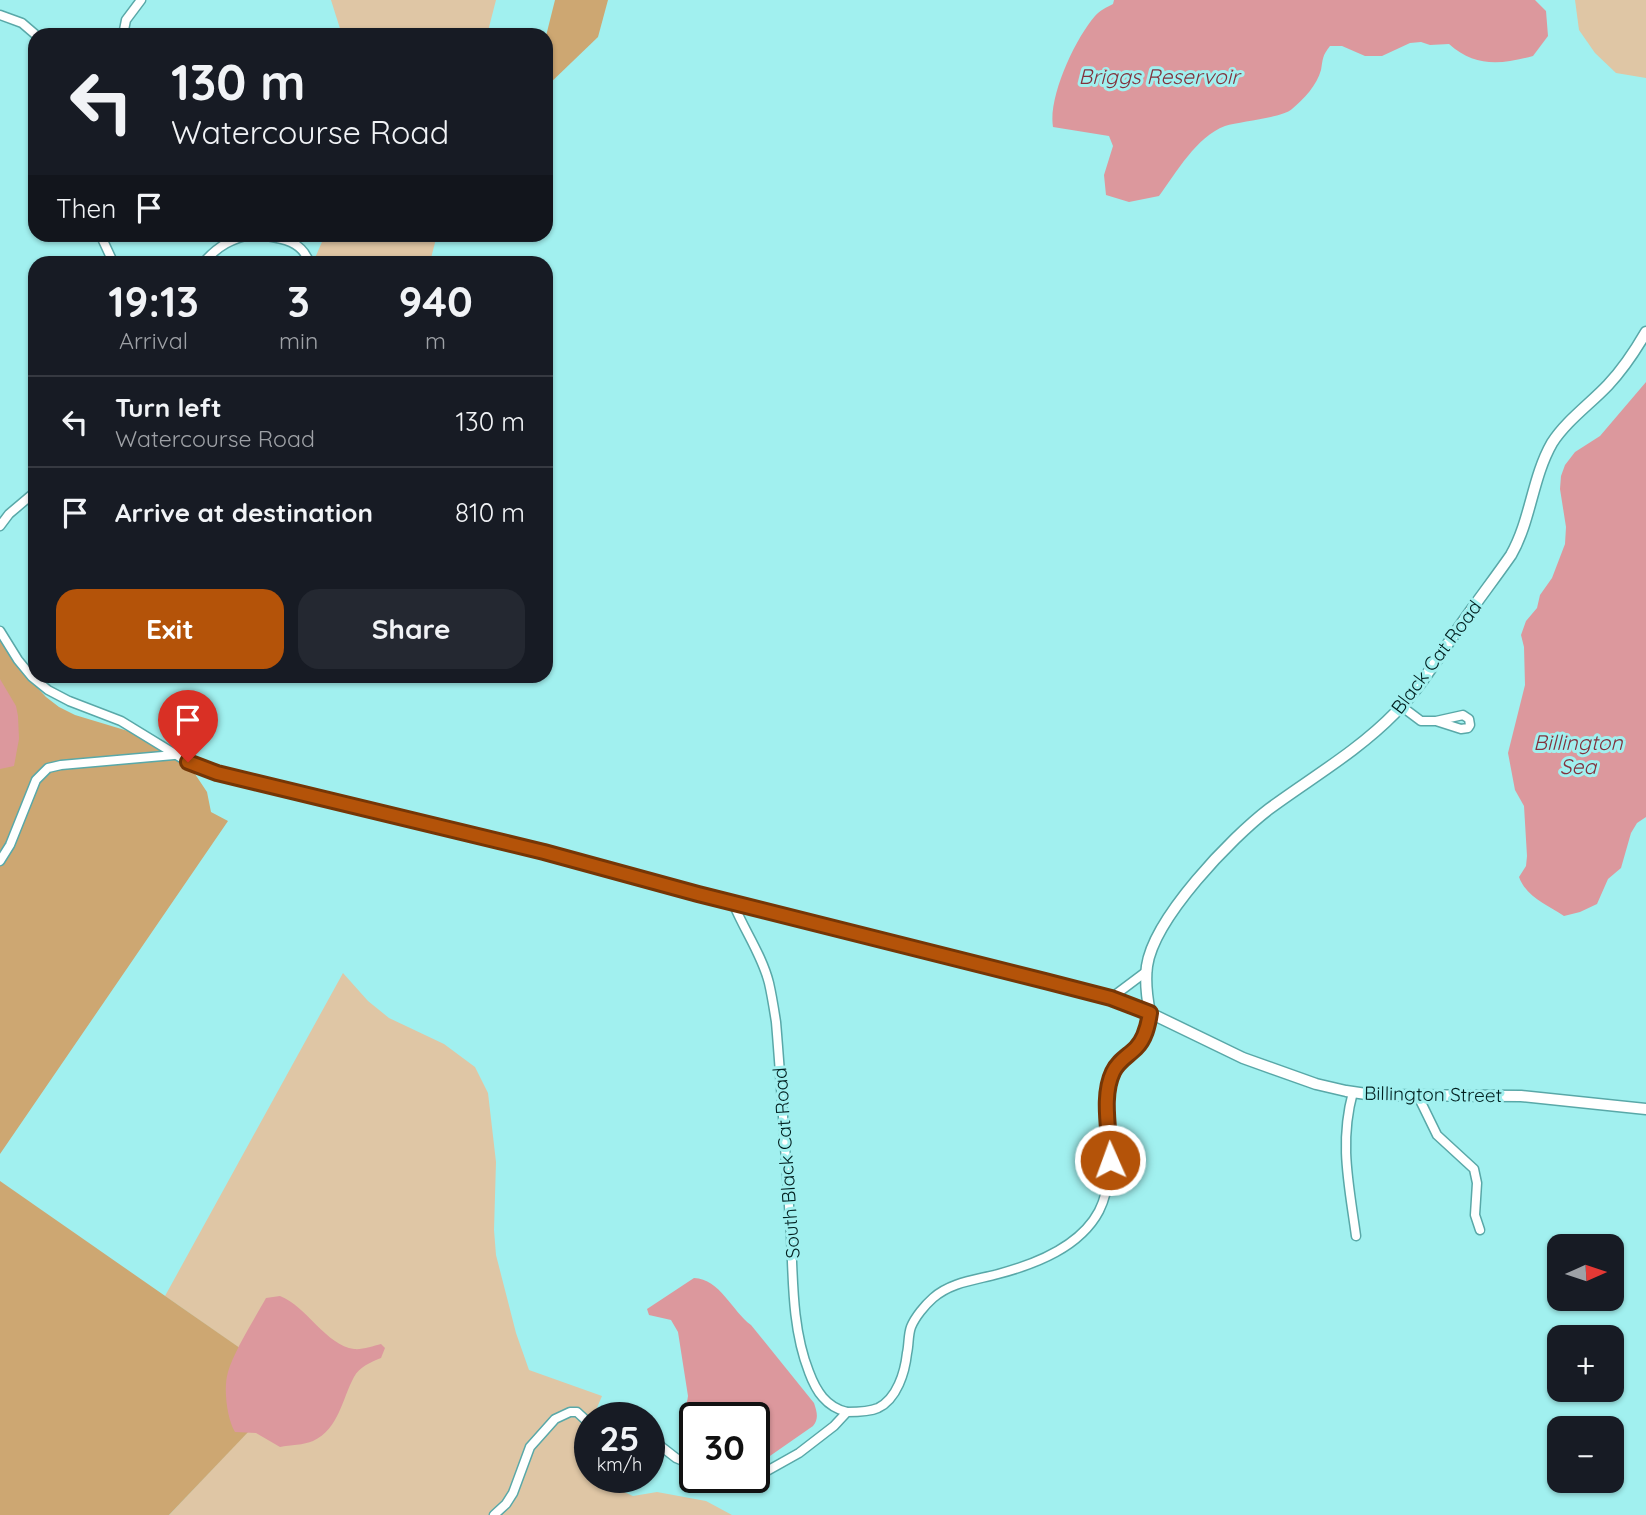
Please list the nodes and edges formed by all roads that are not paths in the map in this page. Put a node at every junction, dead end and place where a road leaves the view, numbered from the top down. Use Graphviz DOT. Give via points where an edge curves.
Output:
graph roads {
  1 [pos="141,0"];
  2 [pos="0,15"];
  3 [pos="28,28"];
  4 [pos="124,28"];
  5 [pos="226,242"];
  6 [pos="290,242"];
  7 [pos="209,256"];
  8 [pos="307,256"];
  9 [pos="1646,332"];
  10 [pos="28,498"];
  11 [pos="0,527"];
  12 [pos="0,631"];
  13 [pos="28,672"];
  14 [pos="39,683"];
  15 [pos="1401,706"];
  16 [pos="1436,721"];
  17 [pos="174,755"];
  18 [pos="0,861"];
  19 [pos="733,903"];
  20 [pos="1147,971"];
  21 [pos="1111,998"];
  22 [pos="1150,1013"];
  23 [pos="1353,1092"];
  24 [pos="1417,1094"];
  25 [pos="1646,1109"];
  26 [pos="1480,1230"];
  27 [pos="1356,1236"];
  28 [pos="574,1412"];
  29 [pos="847,1412"];
  30 [pos="770,1470"];
  31 [pos="494,1515"];
  1 -- 4 [label="street" via="131,10"];
  2 -- 3 [label="street"];
  5 -- 7 [label="street"];
  6 -- 8 [label="street"];
  9 -- 15 [label="street, Black Cat Road" via="1619,372 1555,440 1541,465 1515,548"];
  10 -- 11 [label="street"];
  12 -- 13 [label="street"];
  14 -- 17 [label="street" via="69,701 121,721"];
  15 -- 16 [label="street" via="1421,721"];
  15 -- 20 [label="street, Black Cat Road" via="1356,747 1243,832 1182,897 1154,943"];
  17 -- 18 [label="street" via="48,768 36,780"];
  17 -- 19 [label="street" via="217,773"];
  19 -- 21 [label="street"];
  19 -- 29 [label="street, South Black Cat Road" via="769,983 776,1022 800,1335 815,1385 834,1409"];
  20 -- 21 [label="street"];
  20 -- 22 [label="street, Black Cat Road"];
  21 -- 22 [label="street"];
  22 -- 23 [label="street, Billington Street" via="1242,1058"];
  22 -- 29 [label="street, Black Cat Road" via="1137,1047 1114,1069 1111,1079 1108,1180 1091,1223 1062,1249 999,1274 954,1285 934,1297 911,1325 903,1376 890,1397 877,1409"];
  23 -- 24 [label="street, Billington Street"];
  23 -- 27 [label="street" via="1345,1137"];
  24 -- 25 [label="street, Billington Street" via="1521,1096"];
  24 -- 26 [label="street" via="1437,1135 1474,1169 1475,1215"];
  28 -- 31 [label="street" via="555,1419 530,1447 513,1493"];
  29 -- 30 [label="street" via="799,1453"];
}
